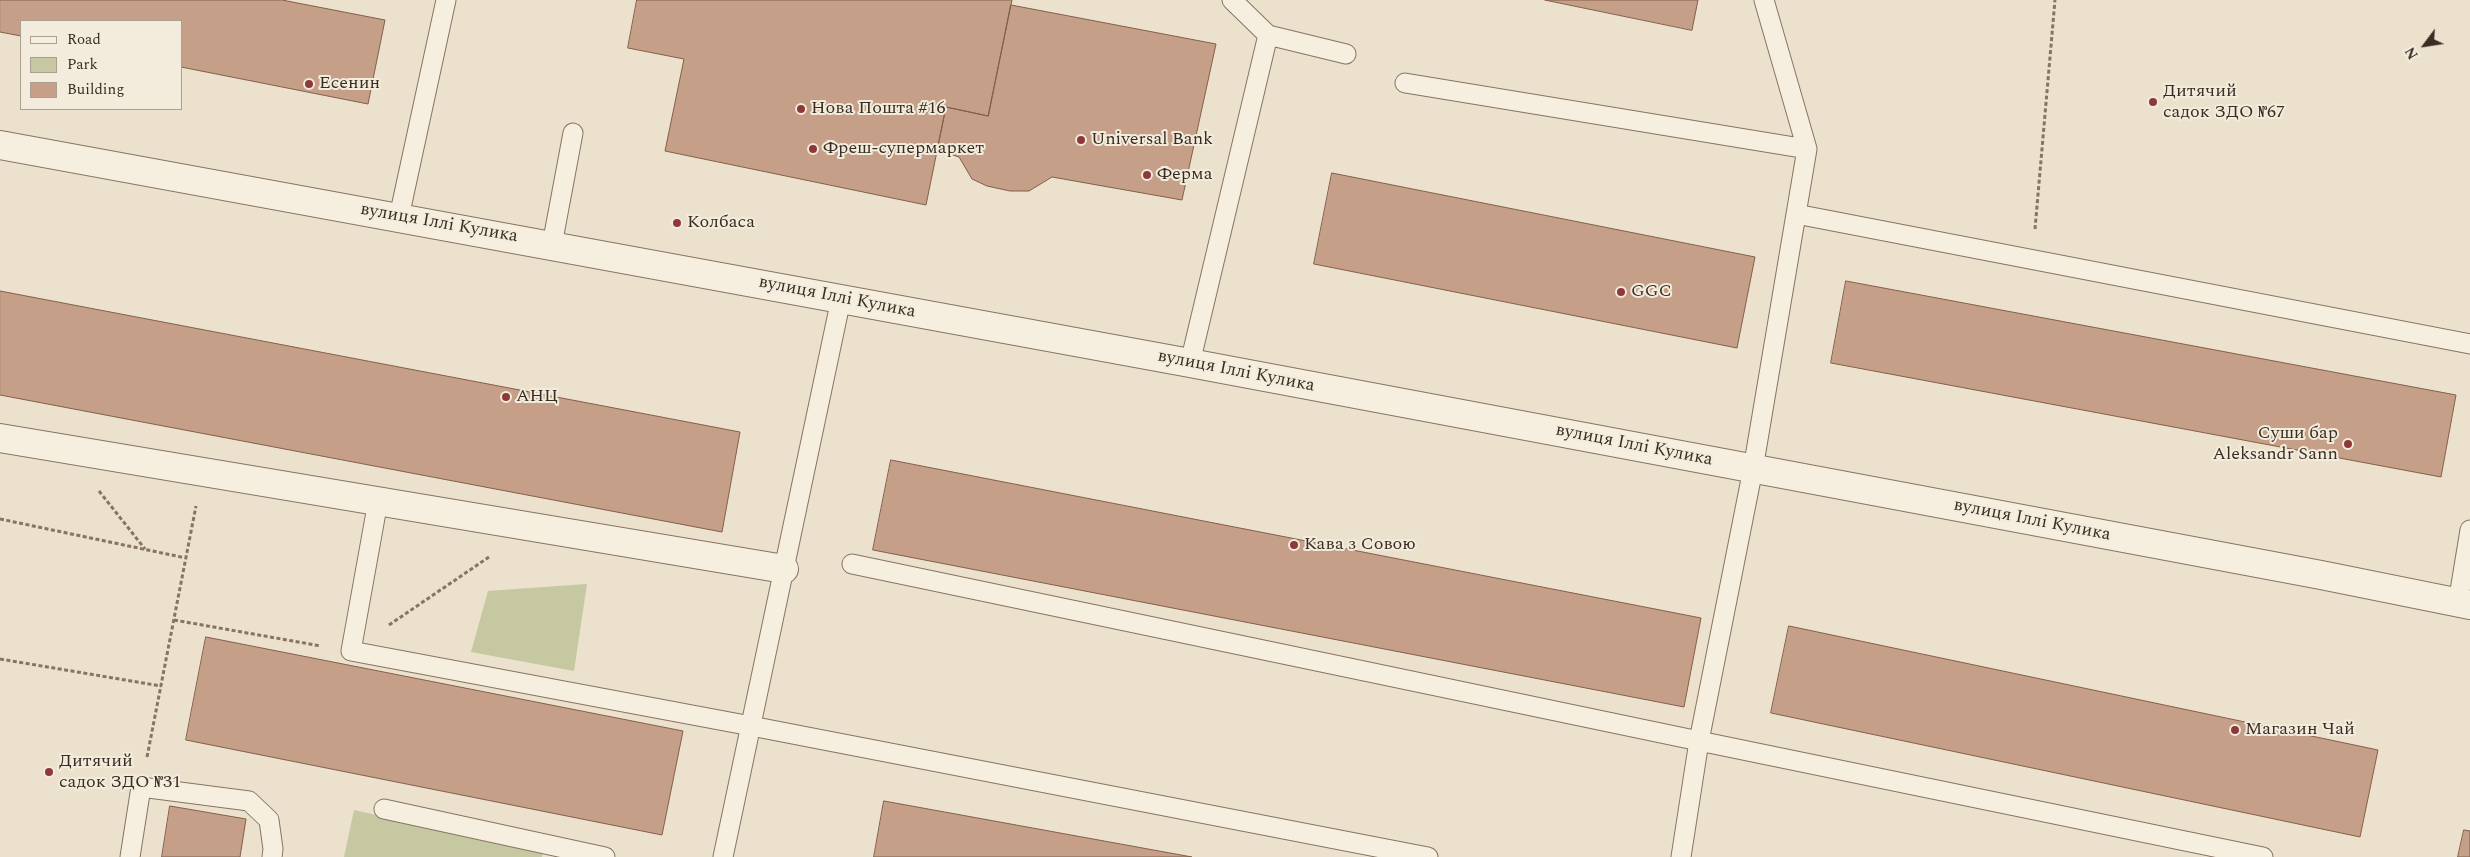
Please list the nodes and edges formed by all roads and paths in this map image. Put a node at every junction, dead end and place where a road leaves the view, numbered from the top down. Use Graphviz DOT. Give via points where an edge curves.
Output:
graph roads {
  1 [pos="446,0"];
  2 [pos="1232,0"];
  3 [pos="1764,0"];
  4 [pos="2055,0"];
  5 [pos="1268,35"];
  6 [pos="1346,54"];
  7 [pos="1405,82"];
  8 [pos="573,133"];
  9 [pos="0,145"];
  10 [pos="1807,148"];
  11 [pos="1796,214"];
  12 [pos="399,217"];
  13 [pos="552,245"];
  14 [pos="2033,260"];
  15 [pos="841,299"];
  16 [pos="2470,344"];
  17 [pos="1190,363"];
  18 [pos="0,438"];
  19 [pos="66,449"];
  20 [pos="1754,469"];
  21 [pos="203,472"];
  22 [pos="378,501"];
  23 [pos="0,519"];
  24 [pos="2470,530"];
  25 [pos="145,550"];
  26 [pos="186,558"];
  27 [pos="852,564"];
  28 [pos="784,569"];
  29 [pos="2464,604"];
  30 [pos="0,659"];
  31 [pos="161,686"];
  32 [pos="751,726"];
  33 [pos="1699,741"];
  34 [pos="141,787"];
  35 [pos="384,809"];
  36 [pos="130,857"];
  37 [pos="272,857"];
  38 [pos="605,857"];
  39 [pos="723,857"];
  40 [pos="1428,857"];
  41 [pos="1681,857"];
  42 [pos="2263,857"];
  1 -- 12 [label="lane"];
  2 -- 5 [label="lane"];
  3 -- 10 [label="lane"];
  4 -- 14 [label="path"];
  5 -- 6 [label="lane"];
  5 -- 17 [label="lane"];
  7 -- 10 [label="lane"];
  8 -- 13 [label="lane"];
  9 -- 12 [label="street, вулиця Іллі Кулика"];
  10 -- 11 [label="lane"];
  11 -- 14 [label="lane"];
  11 -- 20 [label="lane"];
  12 -- 13 [label="street, вулиця Іллі Кулика"];
  13 -- 15 [label="street, вулиця Іллі Кулика"];
  14 -- 16 [label="lane"];
  15 -- 17 [label="street, вулиця Іллі Кулика"];
  15 -- 28 [label="lane"];
  17 -- 20 [label="street, вулиця Іллі Кулика"];
  18 -- 19 [label="street"];
  19 -- 21 [label="street"];
  19 -- 25 [label="path"];
  20 -- 29 [label="street, вулиця Іллі Кулика"];
  20 -- 33 [label="lane"];
  21 -- 22 [label="street"];
  21 -- 26 [label="path"];
  22 -- 28 [label="street"];
  22 -- 32 [label="lane" via="351,651"];
  23 -- 25 [label="path"];
  24 -- 29 [label="lane"];
  25 -- 26 [label="path"];
  26 -- 31 [label="path"];
  27 -- 33 [label="lane"];
  28 -- 32 [label="lane"];
  30 -- 31 [label="path"];
  31 -- 34 [label="path"];
  32 -- 39 [label="lane"];
  32 -- 40 [label="lane"];
  33 -- 41 [label="lane"];
  33 -- 42 [label="lane"];
  34 -- 36 [label="lane"];
  34 -- 37 [label="lane" via="249,801 269,820 274,849"];
  35 -- 38 [label="lane"];
}
